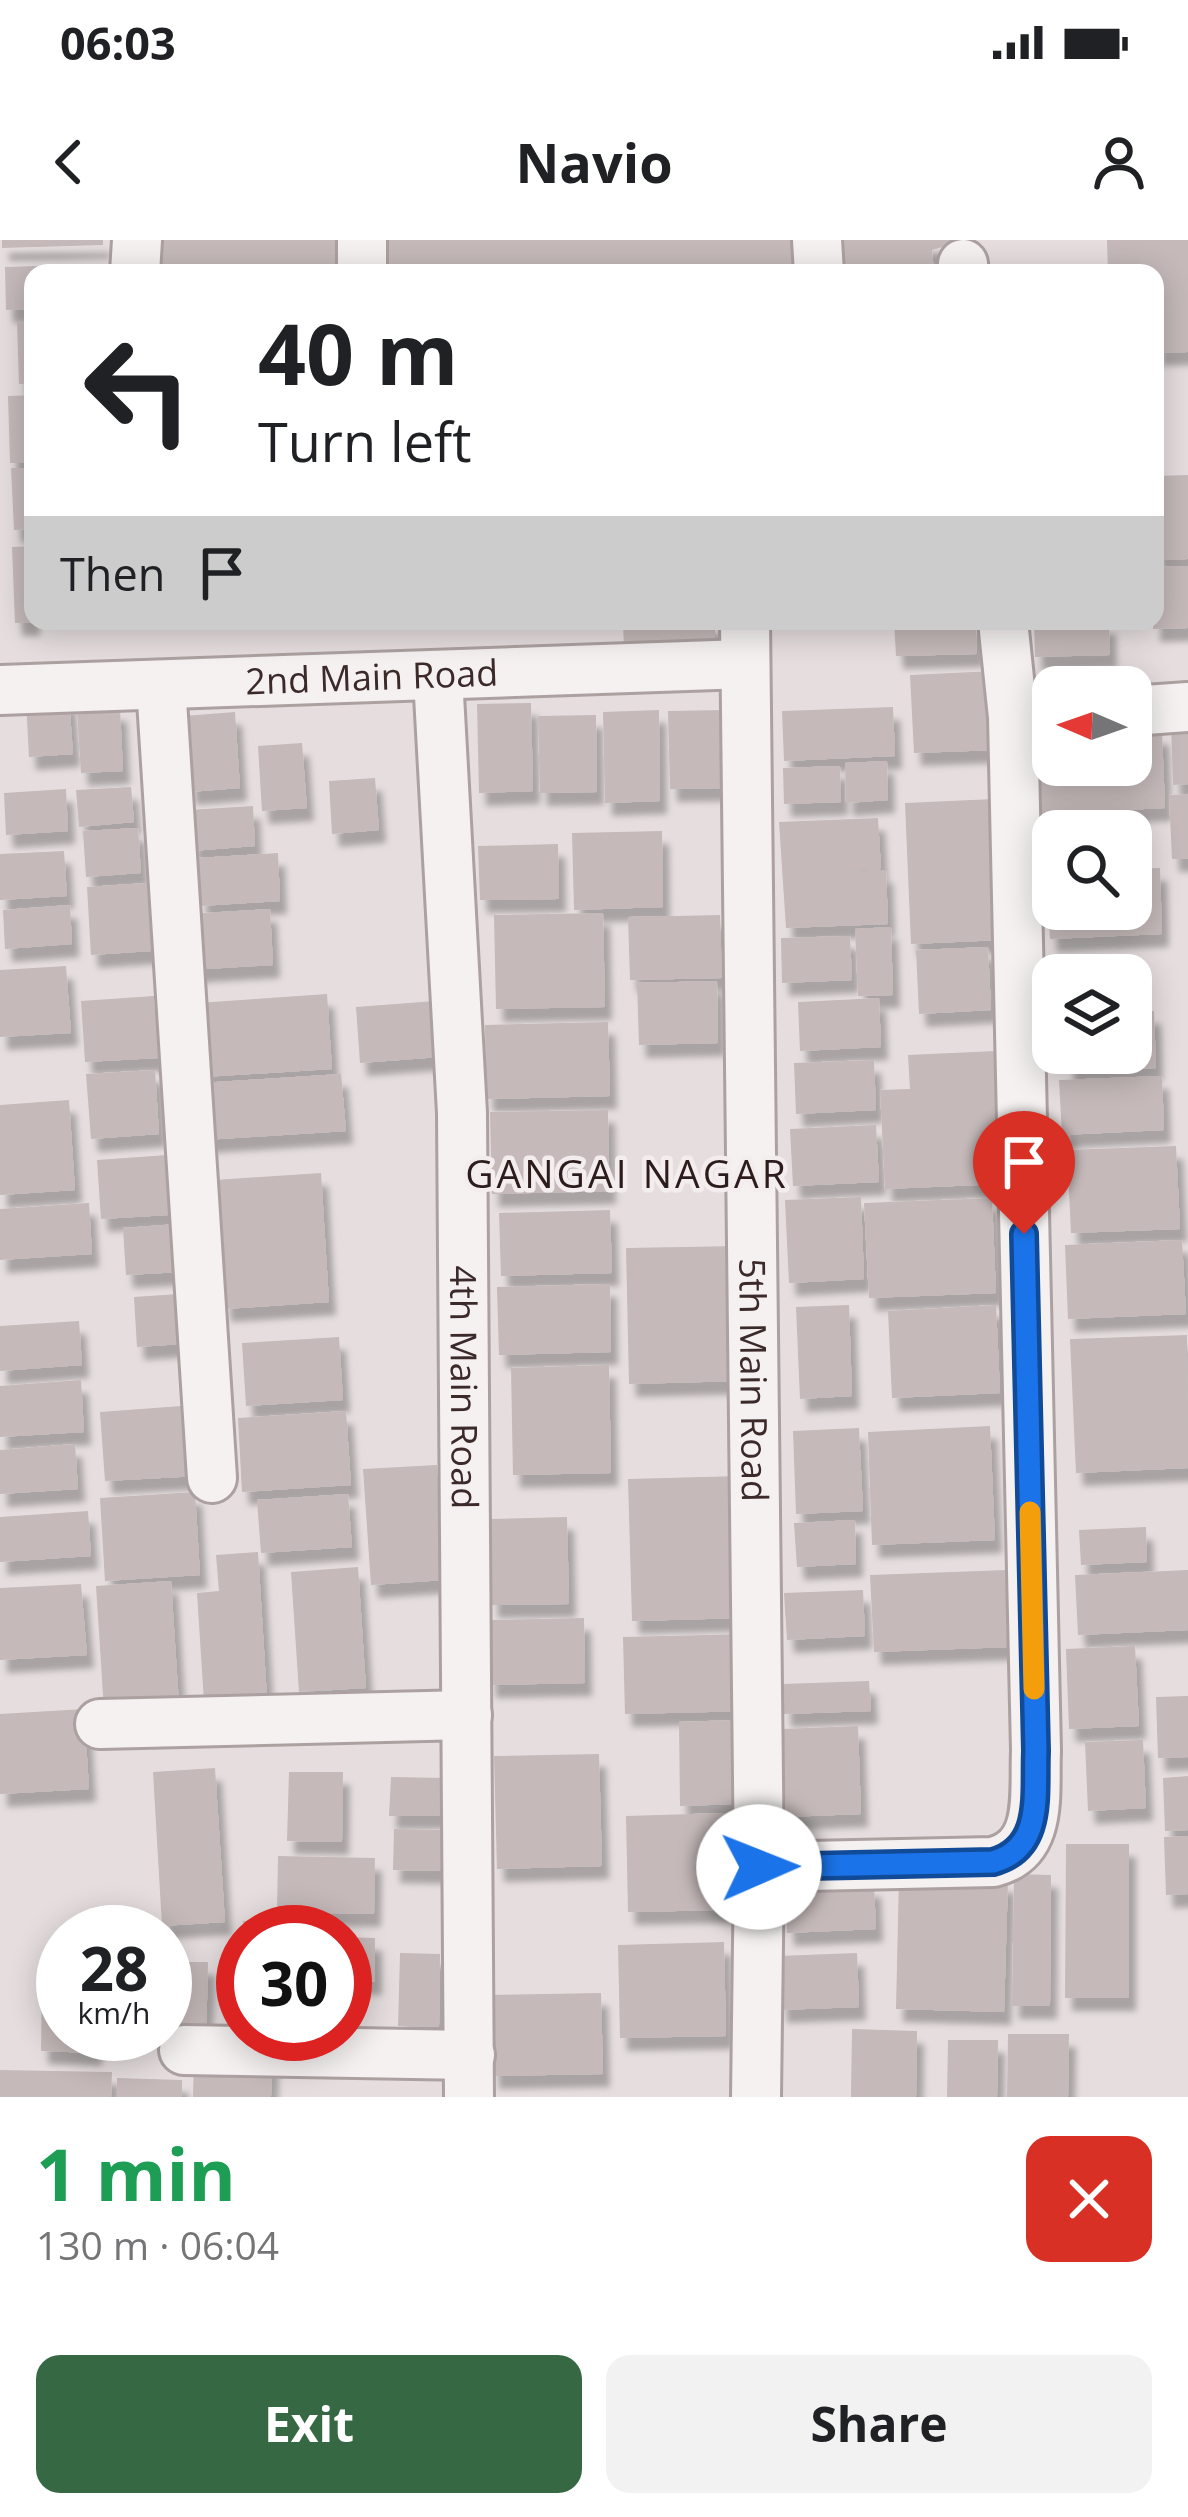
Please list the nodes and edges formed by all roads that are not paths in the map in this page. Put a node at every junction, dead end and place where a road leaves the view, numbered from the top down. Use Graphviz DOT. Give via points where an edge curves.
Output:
graph roads {
  1 [pos="1006,630"];
  2 [pos="745,642"];
  3 [pos="438,677"];
  4 [pos="161,685"];
  5 [pos="0,691"];
  6 [pos="1188,707"];
  7 [pos="1152,710"];
  8 [pos="1032,713"];
  9 [pos="1033,786"];
  10 [pos="212,1478"];
  11 [pos="467,1715"];
  12 [pos="100,1724"];
  13 [pos="759,1867"];
  14 [pos="192,2051"];
  15 [pos="469,2076"];
  16 [pos="756,2097"];
  1 -- 8 [label="street"];
  2 -- 3 [label="street, 2nd Main Road"];
  2 -- 13 [label="street, 5th Main Road"];
  3 -- 4 [label="street, 2nd Main Road"];
  3 -- 11 [label="street, 4th Main Road" via="462,1113"];
  4 -- 5 [label="street, 2nd Main Road"];
  4 -- 10 [label="street"];
  6 -- 7 [label="street"];
  9 -- 13 [label="street" via="1036,1751 1027,1841 993,1862"];
  11 -- 12 [label="street"];
  11 -- 15 [label="street, 4th Main Road"];
  13 -- 16 [label="street, 5th Main Road"];
  14 -- 15 [label="street"];
}
